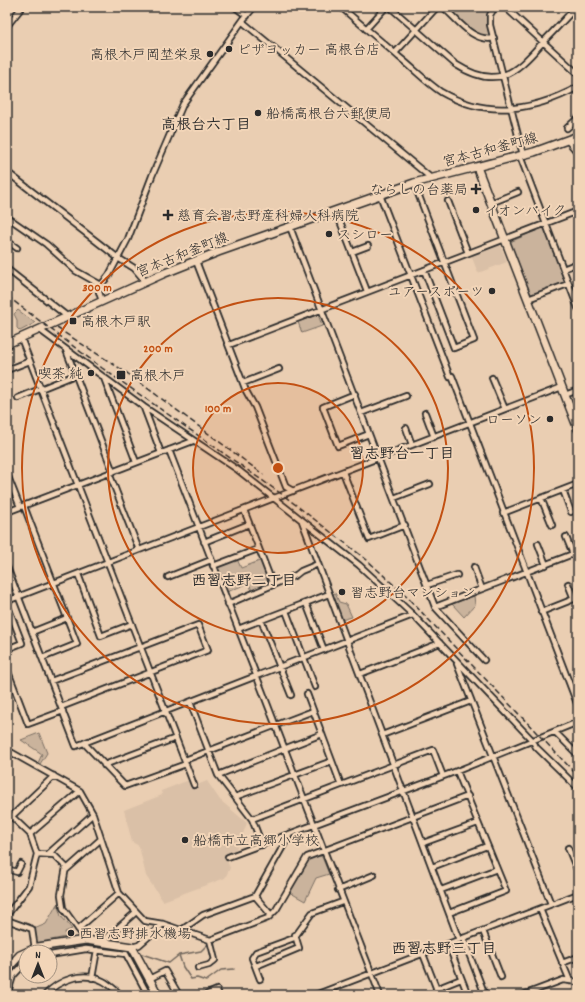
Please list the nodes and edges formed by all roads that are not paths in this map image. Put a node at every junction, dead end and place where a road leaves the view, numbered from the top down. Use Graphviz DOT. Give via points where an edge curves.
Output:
graph roads {
  1 [pos="22,7"];
  2 [pos="235,7"];
  3 [pos="254,7"];
  4 [pos="341,7"];
  5 [pos="386,7"];
  6 [pos="390,7"];
  7 [pos="437,7"];
  8 [pos="443,7"];
  9 [pos="495,7"];
  10 [pos="505,7"];
  11 [pos="576,7"];
  12 [pos="245,18"];
  13 [pos="7,26"];
  14 [pos="366,29"];
  15 [pos="416,31"];
  16 [pos="494,38"];
  17 [pos="543,42"];
  18 [pos="395,53"];
  19 [pos="578,74"];
  20 [pos="502,76"];
  21 [pos="577,89"];
  22 [pos="511,110"];
  23 [pos="578,118"];
  24 [pos="567,128"];
  25 [pos="578,136"];
  26 [pos="568,141"];
  27 [pos="578,153"];
  28 [pos="521,156"];
  29 [pos="477,167"];
  30 [pos="7,172"];
  31 [pos="432,178"];
  32 [pos="414,183"];
  33 [pos="518,192"];
  34 [pos="380,195"];
  35 [pos="448,201"];
  36 [pos="491,203"];
  37 [pos="578,211"];
  38 [pos="336,212"];
  39 [pos="7,217"];
  40 [pos="546,224"];
  41 [pos="290,227"];
  42 [pos="505,240"];
  43 [pos="7,241"];
  44 [pos="368,246"];
  45 [pos="17,248"];
  46 [pos="352,252"];
  47 [pos="468,254"];
  48 [pos="118,258"];
  49 [pos="196,260"];
  50 [pos="445,262"];
  51 [pos="578,263"];
  52 [pos="7,269"];
  53 [pos="563,269"];
  54 [pos="424,270"];
  55 [pos="411,275"];
  56 [pos="146,282"];
  57 [pos="568,284"];
  58 [pos="101,285"];
  59 [pos="367,292"];
  60 [pos="528,299"];
  61 [pos="102,301"];
  62 [pos="578,308"];
  63 [pos="322,309"];
  64 [pos="68,317"];
  65 [pos="40,330"];
  66 [pos="21,338"];
  67 [pos="7,344"];
  68 [pos="229,345"];
  69 [pos="66,350"];
  70 [pos="30,361"];
  71 [pos="280,369"];
  72 [pos="7,370"];
  73 [pos="75,375"];
  74 [pos="104,377"];
  75 [pos="492,378"];
  76 [pos="243,383"];
  77 [pos="562,387"];
  78 [pos="41,389"];
  79 [pos="578,390"];
  80 [pos="354,394"];
  81 [pos="565,395"];
  82 [pos="406,396"];
  83 [pos="18,398"];
  84 [pos="144,407"];
  85 [pos="505,409"];
  86 [pos="361,413"];
  87 [pos="425,414"];
  88 [pos="469,423"];
  89 [pos="406,428"];
  90 [pos="578,429"];
  91 [pos="369,434"];
  92 [pos="434,437"];
  93 [pos="193,441"];
  94 [pos="412,445"];
  95 [pos="169,450"];
  96 [pos="160,453"];
  97 [pos="379,458"];
  98 [pos="136,462"];
  99 [pos="111,472"];
  100 [pos="343,472"];
  101 [pos="7,474"];
  102 [pos="430,484"];
  103 [pos="578,484"];
  104 [pos="78,485"];
  105 [pos="563,490"];
  106 [pos="293,491"];
  107 [pos="275,498"];
  108 [pos="394,498"];
  109 [pos="541,498"];
  110 [pos="22,506"];
  111 [pos="244,510"];
  112 [pos="7,512"];
  113 [pos="571,512"];
  114 [pos="503,513"];
  115 [pos="301,519"];
  116 [pos="249,524"];
  117 [pos="405,525"];
  118 [pos="552,525"];
  119 [pos="198,528"];
  120 [pos="566,537"];
  121 [pos="204,542"];
  122 [pos="538,544"];
  123 [pos="258,549"];
  124 [pos="139,550"];
  125 [pos="576,553"];
  126 [pos="212,560"];
  127 [pos="108,562"];
  128 [pos="318,564"];
  129 [pos="546,565"];
  130 [pos="214,566"];
  131 [pos="7,567"];
  132 [pos="474,567"];
  133 [pos="526,572"];
  134 [pos="78,574"];
  135 [pos="456,575"];
  136 [pos="168,577"];
  137 [pos="53,583"];
  138 [pos="568,584"];
  139 [pos="273,585"];
  140 [pos="427,585"];
  141 [pos="482,589"];
  142 [pos="329,594"];
  143 [pos="18,597"];
  144 [pos="7,601"];
  145 [pos="306,603"];
  146 [pos="7,604"];
  147 [pos="228,604"];
  148 [pos="435,607"];
  149 [pos="286,611"];
  150 [pos="541,612"];
  151 [pos="413,616"];
  152 [pos="67,618"];
  153 [pos="261,620"];
  154 [pos="132,624"];
  155 [pos="238,629"];
  156 [pos="32,632"];
  157 [pos="347,641"];
  158 [pos="440,643"];
  159 [pos="141,647"];
  160 [pos="7,649"];
  161 [pos="324,650"];
  162 [pos="42,658"];
  163 [pos="304,658"];
  164 [pos="456,660"];
  165 [pos="484,660"];
  166 [pos="280,667"];
  167 [pos="7,669"];
  168 [pos="151,672"];
  169 [pos="360,674"];
  170 [pos="256,676"];
  171 [pos="51,681"];
  172 [pos="315,687"];
  173 [pos="307,694"];
  174 [pos="291,695"];
  175 [pos="471,701"];
  176 [pos="190,702"];
  177 [pos="578,706"];
  178 [pos="62,709"];
  179 [pos="166,711"];
  180 [pos="313,711"];
  181 [pos="578,722"];
  182 [pos="276,725"];
  183 [pos="555,732"];
  184 [pos="322,734"];
  185 [pos="382,735"];
  186 [pos="176,738"];
  187 [pos="533,741"];
  188 [pos="84,743"];
  189 [pos="284,749"];
  190 [pos="7,750"];
  191 [pos="208,751"];
  192 [pos="578,755"];
  193 [pos="494,756"];
  194 [pos="332,761"];
  195 [pos="185,762"];
  196 [pos="104,765"];
  197 [pos="394,765"];
  198 [pos="457,771"];
  199 [pos="218,775"];
  200 [pos="294,775"];
  201 [pos="54,776"];
  202 [pos="443,776"];
  203 [pos="194,785"];
  204 [pos="341,785"];
  205 [pos="578,788"];
  206 [pos="80,791"];
  207 [pos="403,791"];
  208 [pos="468,796"];
  209 [pos="235,797"];
  210 [pos="304,800"];
  211 [pos="7,812"];
  212 [pos="93,814"];
  213 [pos="12,816"];
  214 [pos="413,817"];
  215 [pos="252,819"];
  216 [pos="478,823"];
  217 [pos="314,825"];
  218 [pos="30,834"];
  219 [pos="290,834"];
  220 [pos="101,839"];
  221 [pos="423,843"];
  222 [pos="262,845"];
  223 [pos="487,846"];
  224 [pos="568,848"];
  225 [pos="324,851"];
  226 [pos="37,854"];
  227 [pos="48,854"];
  228 [pos="228,857"];
  229 [pos="21,864"];
  230 [pos="432,867"];
  231 [pos="7,869"];
  232 [pos="497,869"];
  233 [pos="66,870"];
  234 [pos="578,872"];
  235 [pos="374,875"];
  236 [pos="338,890"];
  237 [pos="441,890"];
  238 [pos="118,893"];
  239 [pos="578,894"];
  240 [pos="255,896"];
  241 [pos="342,902"];
  242 [pos="552,904"];
  243 [pos="540,909"];
  244 [pos="136,912"];
  245 [pos="449,913"];
  246 [pos="7,914"];
  247 [pos="271,916"];
  248 [pos="7,920"];
  249 [pos="163,924"];
  250 [pos="78,928"];
  251 [pos="180,931"];
  252 [pos="483,931"];
  253 [pos="295,935"];
  254 [pos="461,939"];
  255 [pos="86,940"];
  256 [pos="210,940"];
  257 [pos="103,941"];
  258 [pos="34,944"];
  259 [pos="448,944"];
  260 [pos="58,945"];
  261 [pos="132,947"];
  262 [pos="97,950"];
  263 [pos="58,954"];
  264 [pos="422,954"];
  265 [pos="18,957"];
  266 [pos="578,957"];
  267 [pos="562,963"];
  268 [pos="256,966"];
  269 [pos="198,968"];
  270 [pos="7,969"];
  271 [pos="18,971"];
  272 [pos="371,974"];
  273 [pos="500,977"];
  274 [pos="92,978"];
  275 [pos="461,978"];
  276 [pos="149,979"];
  277 [pos="260,979"];
  278 [pos="570,981"];
  279 [pos="578,982"];
  280 [pos="436,989"];
  281 [pos="8,995"];
  282 [pos="45,995"];
  283 [pos="120,995"];
  284 [pos="148,995"];
  285 [pos="158,995"];
  286 [pos="179,995"];
  287 [pos="204,995"];
  288 [pos="219,995"];
  289 [pos="315,995"];
  290 [pos="380,995"];
  291 [pos="438,995"];
  292 [pos="468,995"];
  293 [pos="485,995"];
  294 [pos="523,995"];
  1 -- 13 [label="street"];
  2 -- 12 [label="street"];
  3 -- 12 [label="street"];
  4 -- 14 [label="street"];
  5 -- 14 [label="street"];
  6 -- 15 [label="street"];
  7 -- 15 [label="street"];
  8 -- 16 [label="street" via="479,38"];
  9 -- 16 [label="street" via="490,20"];
  10 -- 17 [label="street"];
  11 -- 17 [label="street"];
  12 -- 31 [label="street" via="244,23"];
  12 -- 48 [label="street" via="183,104"];
  14 -- 18 [label="street"];
  15 -- 18 [label="street"];
  15 -- 20 [label="street" via="466,71 490,78"];
  16 -- 20 [label="street"];
  17 -- 19 [label="street"];
  17 -- 20 [label="street" via="523,65"];
  18 -- 22 [label="street" via="428,82 457,100 493,109"];
  20 -- 22 [label="street"];
  21 -- 22 [label="street" via="540,104"];
  22 -- 28 [label="street"];
  23 -- 24 [label="street"];
  25 -- 26 [label="street, 宮本古和釜町線"];
  26 -- 27 [label="street"];
  26 -- 28 [label="street, 宮本古和釜町線"];
  28 -- 29 [label="street, 宮本古和釜町線"];
  28 -- 40 [label="street"];
  29 -- 31 [label="street, 宮本古和釜町線"];
  29 -- 36 [label="street"];
  30 -- 48 [label="street"];
  31 -- 32 [label="street, 宮本古和釜町線"];
  32 -- 34 [label="street, 宮本古和釜町線"];
  32 -- 50 [label="street"];
  33 -- 36 [label="street"];
  34 -- 38 [label="street, 宮本古和釜町線"];
  34 -- 55 [label="street"];
  35 -- 47 [label="street"];
  36 -- 42 [label="street"];
  37 -- 40 [label="street"];
  38 -- 41 [label="street, 宮本古和釜町線"];
  38 -- 46 [label="street"];
  39 -- 58 [label="street" via="46,244 76,271"];
  40 -- 42 [label="street"];
  40 -- 53 [label="street"];
  41 -- 49 [label="street, 宮本古和釜町線"];
  41 -- 63 [label="street"];
  42 -- 47 [label="street"];
  42 -- 60 [label="street"];
  43 -- 45 [label="street"];
  44 -- 46 [label="street"];
  46 -- 59 [label="street"];
  47 -- 50 [label="street"];
  48 -- 56 [label="street" via="134,268"];
  48 -- 58 [label="street"];
  49 -- 56 [label="street, 宮本古和釜町線"];
  49 -- 68 [label="street"];
  50 -- 54 [label="street"];
  50 -- 54 [label="street" via="474,340 454,348"];
  51 -- 53 [label="street"];
  52 -- 64 [label="street"];
  53 -- 57 [label="street"];
  54 -- 55 [label="street"];
  55 -- 59 [label="street"];
  55 -- 88 [label="street"];
  56 -- 61 [label="street, 宮本古和釜町線"];
  57 -- 60 [label="street"];
  57 -- 62 [label="street"];
  58 -- 61 [label="street" via="99,292"];
  59 -- 63 [label="street"];
  60 -- 77 [label="street"];
  61 -- 64 [label="street, 宮本古和釜町線"];
  63 -- 68 [label="street"];
  63 -- 80 [label="street"];
  64 -- 65 [label="street, 宮本古和釜町線"];
  65 -- 66 [label="street, 宮本古和釜町線"];
  65 -- 69 [label="street"];
  66 -- 67 [label="street, 宮本古和釜町線"];
  66 -- 70 [label="street"];
  68 -- 76 [label="street"];
  69 -- 73 [label="street"];
  69 -- 74 [label="street"];
  70 -- 72 [label="street"];
  70 -- 78 [label="street"];
  71 -- 76 [label="street"];
  73 -- 78 [label="street"];
  73 -- 99 [label="street"];
  74 -- 84 [label="street"];
  74 -- 98 [label="street"];
  75 -- 85 [label="street"];
  76 -- 106 [label="street" via="286,486"];
  77 -- 81 [label="street"];
  77 -- 85 [label="street"];
  78 -- 83 [label="street"];
  78 -- 104 [label="street"];
  79 -- 81 [label="street"];
  80 -- 86 [label="street"];
  80 -- 91 [label="street" via="323,407 338,446"];
  81 -- 90 [label="street"];
  82 -- 86 [label="street"];
  84 -- 93 [label="street"];
  84 -- 96 [label="street"];
  85 -- 88 [label="street"];
  86 -- 91 [label="street"];
  87 -- 92 [label="street"];
  88 -- 92 [label="street"];
  88 -- 114 [label="street"];
  89 -- 94 [label="street"];
  91 -- 97 [label="street"];
  92 -- 94 [label="street"];
  93 -- 95 [label="street"];
  93 -- 107 [label="street"];
  94 -- 97 [label="street"];
  95 -- 96 [label="street"];
  95 -- 119 [label="street"];
  96 -- 98 [label="street"];
  97 -- 100 [label="street"];
  97 -- 108 [label="street"];
  98 -- 99 [label="street"];
  99 -- 104 [label="street"];
  99 -- 124 [label="street"];
  100 -- 106 [label="street"];
  100 -- 117 [label="street" via="369,539"];
  101 -- 110 [label="street"];
  102 -- 108 [label="street"];
  103 -- 105 [label="street"];
  104 -- 110 [label="street"];
  104 -- 127 [label="street"];
  105 -- 109 [label="street"];
  105 -- 113 [label="street"];
  106 -- 107 [label="street"];
  107 -- 111 [label="street"];
  107 -- 115 [label="street"];
  108 -- 117 [label="street"];
  109 -- 114 [label="street"];
  109 -- 118 [label="street"];
  110 -- 112 [label="street"];
  110 -- 137 [label="street"];
  111 -- 116 [label="street"];
  111 -- 119 [label="street"];
  114 -- 133 [label="street"];
  115 -- 128 [label="street"];
  115 -- 151 [label="street" via="359,566"];
  116 -- 121 [label="street"];
  116 -- 123 [label="street"];
  117 -- 140 [label="street"];
  119 -- 121 [label="street"];
  119 -- 124 [label="street"];
  120 -- 125 [label="street"];
  121 -- 126 [label="street"];
  122 -- 129 [label="street"];
  123 -- 130 [label="street"];
  123 -- 139 [label="street"];
  124 -- 127 [label="street"];
  125 -- 129 [label="street"];
  126 -- 130 [label="street"];
  126 -- 136 [label="street"];
  127 -- 134 [label="street"];
  127 -- 154 [label="street"];
  128 -- 139 [label="street"];
  128 -- 142 [label="street"];
  129 -- 133 [label="street"];
  130 -- 147 [label="street"];
  131 -- 143 [label="street"];
  132 -- 141 [label="street"];
  133 -- 141 [label="street"];
  133 -- 150 [label="street"];
  134 -- 137 [label="street"];
  134 -- 154 [label="street" via="101,636"];
  135 -- 140 [label="street"];
  137 -- 143 [label="street"];
  137 -- 152 [label="street"];
  138 -- 150 [label="street" via="574,599"];
  139 -- 147 [label="street"];
  140 -- 148 [label="street"];
  141 -- 148 [label="street"];
  142 -- 145 [label="street"];
  142 -- 157 [label="street"];
  143 -- 144 [label="street"];
  143 -- 156 [label="street"];
  145 -- 149 [label="street"];
  145 -- 161 [label="street"];
  146 -- 160 [label="street" via="22,643"];
  147 -- 155 [label="street"];
  148 -- 165 [label="street"];
  149 -- 153 [label="street"];
  149 -- 163 [label="street"];
  150 -- 177 [label="street"];
  151 -- 157 [label="street"];
  151 -- 158 [label="street"];
  152 -- 156 [label="street"];
  152 -- 162 [label="street" via="77,644"];
  153 -- 155 [label="street"];
  153 -- 166 [label="street"];
  154 -- 159 [label="street"];
  155 -- 170 [label="street"];
  156 -- 162 [label="street"];
  157 -- 161 [label="street"];
  157 -- 169 [label="street"];
  158 -- 164 [label="street"];
  158 -- 169 [label="street"];
  159 -- 168 [label="street"];
  159 -- 168 [label="street" via="198,625 208,650"];
  159 -- 171 [label="street"];
  161 -- 163 [label="street"];
  162 -- 171 [label="street"];
  163 -- 166 [label="street"];
  163 -- 172 [label="street"];
  164 -- 175 [label="street"];
  164 -- 187 [label="street"];
  166 -- 170 [label="street"];
  166 -- 174 [label="street"];
  167 -- 178 [label="street" via="28,724"];
  168 -- 178 [label="street"];
  168 -- 179 [label="street"];
  169 -- 185 [label="street"];
  170 -- 176 [label="street"];
  170 -- 182 [label="street"];
  171 -- 178 [label="street"];
  173 -- 180 [label="street"];
  175 -- 185 [label="street"];
  175 -- 193 [label="street"];
  176 -- 179 [label="street"];
  176 -- 191 [label="street"];
  178 -- 188 [label="street" via="76,746"];
  179 -- 186 [label="street"];
  179 -- 188 [label="street"];
  180 -- 182 [label="street"];
  180 -- 184 [label="street"];
  181 -- 183 [label="street"];
  182 -- 189 [label="street"];
  182 -- 191 [label="street"];
  183 -- 187 [label="street"];
  183 -- 192 [label="street"];
  184 -- 189 [label="street"];
  184 -- 194 [label="street"];
  185 -- 197 [label="street"];
  186 -- 195 [label="street"];
  186 -- 196 [label="street"];
  187 -- 193 [label="street"];
  187 -- 205 [label="street"];
  188 -- 196 [label="street"];
  189 -- 199 [label="street"];
  189 -- 200 [label="street"];
  190 -- 201 [label="street"];
  191 -- 195 [label="street"];
  191 -- 199 [label="street"];
  193 -- 198 [label="street"];
  193 -- 242 [label="street"];
  194 -- 200 [label="street"];
  194 -- 204 [label="street"];
  195 -- 196 [label="street" via="125,786"];
  195 -- 203 [label="street"];
  197 -- 202 [label="street" via="433,750"];
  197 -- 204 [label="street"];
  197 -- 207 [label="street"];
  198 -- 202 [label="street"];
  198 -- 208 [label="street"];
  199 -- 209 [label="street"];
  200 -- 209 [label="street"];
  200 -- 210 [label="street"];
  201 -- 206 [label="street"];
  201 -- 213 [label="street"];
  202 -- 207 [label="street"];
  204 -- 210 [label="street"];
  206 -- 212 [label="street"];
  206 -- 218 [label="street"];
  207 -- 214 [label="street"];
  207 -- 217 [label="street"];
  208 -- 214 [label="street"];
  208 -- 216 [label="street"];
  209 -- 215 [label="street"];
  210 -- 215 [label="street"];
  210 -- 217 [label="street"];
  211 -- 213 [label="street"];
  212 -- 220 [label="street"];
  212 -- 227 [label="street"];
  213 -- 218 [label="street"];
  214 -- 221 [label="street"];
  214 -- 225 [label="street"];
  215 -- 222 [label="street"];
  216 -- 221 [label="street"];
  216 -- 223 [label="street"];
  217 -- 219 [label="street"];
  217 -- 225 [label="street"];
  218 -- 226 [label="street"];
  219 -- 222 [label="street"];
  219 -- 240 [label="street"];
  220 -- 233 [label="street"];
  220 -- 238 [label="street"];
  221 -- 230 [label="street"];
  222 -- 228 [label="street"];
  223 -- 230 [label="street"];
  223 -- 232 [label="street"];
  224 -- 234 [label="street"];
  225 -- 236 [label="street"];
  225 -- 247 [label="street" via="307,857"];
  226 -- 227 [label="street"];
  226 -- 246 [label="street" via="29,886"];
  227 -- 233 [label="street" via="54,854"];
  229 -- 231 [label="street" via="17,872"];
  230 -- 237 [label="street"];
  232 -- 237 [label="street"];
  232 -- 245 [label="street" via="506,892"];
  233 -- 250 [label="street" via="61,895 63,908"];
  235 -- 236 [label="street"];
  236 -- 241 [label="street"];
  237 -- 245 [label="street"];
  238 -- 244 [label="street"];
  238 -- 250 [label="street"];
  239 -- 242 [label="street"];
  240 -- 247 [label="street"];
  240 -- 251 [label="street" via="204,915"];
  241 -- 253 [label="street" via="312,913"];
  241 -- 272 [label="street"];
  242 -- 243 [label="street"];
  243 -- 252 [label="street"];
  243 -- 267 [label="street"];
  244 -- 249 [label="street" via="145,921"];
  244 -- 257 [label="street"];
  245 -- 254 [label="street"];
  247 -- 256 [label="street"];
  248 -- 258 [label="street" via="32,929"];
  249 -- 251 [label="street"];
  249 -- 261 [label="street" via="139,945"];
  250 -- 255 [label="street"];
  251 -- 256 [label="street"];
  252 -- 254 [label="street"];
  252 -- 273 [label="street"];
  253 -- 268 [label="street" via="294,938 256,952 252,958"];
  253 -- 268 [label="street" via="299,948"];
  254 -- 259 [label="street"];
  254 -- 293 [label="street"];
  255 -- 257 [label="street"];
  255 -- 260 [label="street"];
  256 -- 269 [label="street" via="215,960"];
  257 -- 261 [label="street"];
  259 -- 264 [label="street"];
  259 -- 275 [label="street"];
  261 -- 276 [label="street"];
  262 -- 263 [label="street" via="86,949"];
  262 -- 274 [label="street"];
  262 -- 284 [label="street" via="126,954"];
  264 -- 272 [label="street"];
  264 -- 280 [label="street"];
  265 -- 270 [label="street"];
  266 -- 267 [label="street"];
  267 -- 278 [label="street"];
  268 -- 277 [label="street"];
  271 -- 281 [label="street" via="13,976"];
  272 -- 289 [label="street"];
  272 -- 290 [label="street"];
  274 -- 282 [label="street" via="71,978 60,982"];
  274 -- 283 [label="street" via="104,981"];
  275 -- 280 [label="street"];
  275 -- 292 [label="street"];
  276 -- 285 [label="street"];
  276 -- 286 [label="street" via="165,971"];
  278 -- 279 [label="street"];
  278 -- 294 [label="street" via="563,980"];
  280 -- 291 [label="street"];
  287 -- 288 [label="street" via="217,990"];
}
